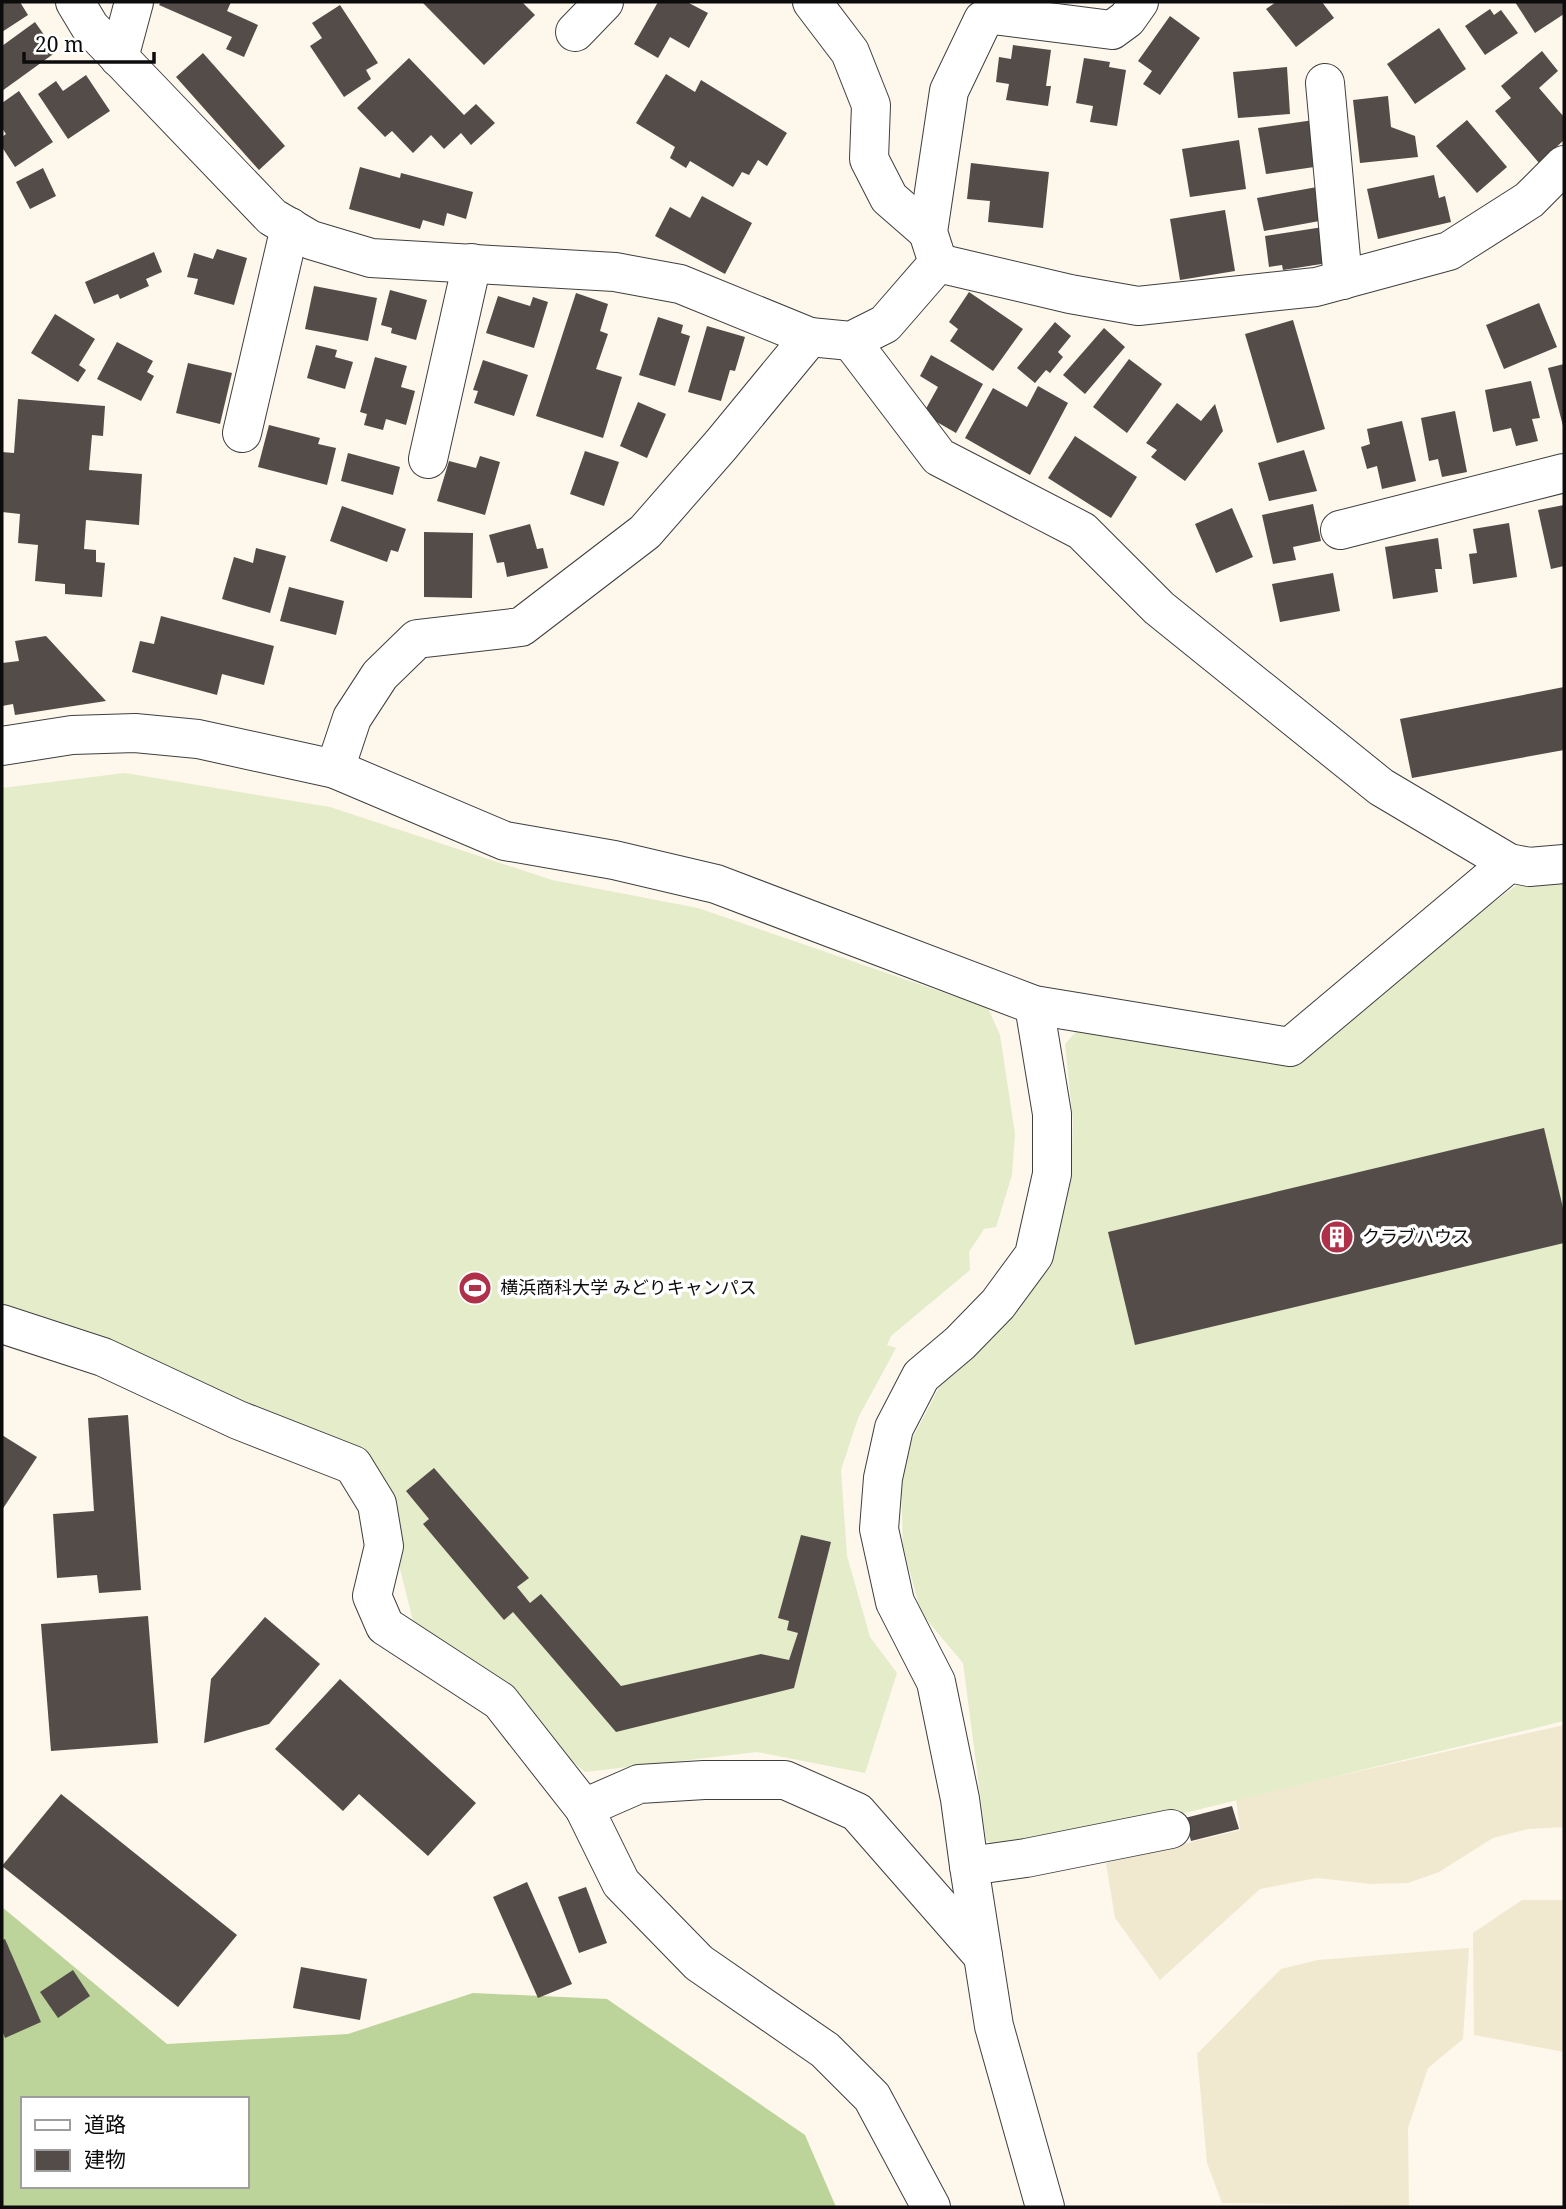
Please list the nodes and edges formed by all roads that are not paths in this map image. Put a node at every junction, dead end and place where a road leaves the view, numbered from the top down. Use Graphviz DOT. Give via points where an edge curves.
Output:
graph roads {
  1 [pos="75,2"];
  2 [pos="134,2"];
  3 [pos="604,2"];
  4 [pos="1139,2"];
  5 [pos="822,6"];
  6 [pos="575,32"];
  7 [pos="119,58"];
  8 [pos="1325,83"];
  9 [pos="1564,164"];
  10 [pos="290,228"];
  11 [pos="933,247"];
  12 [pos="472,263"];
  13 [pos="1343,280"];
  14 [pos="810,337"];
  15 [pos="851,341"];
  16 [pos="242,433"];
  17 [pos="428,459"];
  18 [pos="1564,473"];
  19 [pos="1340,530"];
  20 [pos="2,746"];
  21 [pos="335,769"];
  22 [pos="1509,863"];
  23 [pos="1564,864"];
  24 [pos="1034,1004"];
  25 [pos="2,1324"];
  26 [pos="584,1808"];
  27 [pos="1171,1829"];
  28 [pos="968,1866"];
  29 [pos="983,1956"];
  30 [pos="931,2207"];
  31 [pos="1045,2207"];
  1 -- 7 [label="street" via="90,27"];
  2 -- 7 [label="street"];
  3 -- 6 [label="street"];
  4 -- 11 [label="street" via="1112,30 993,16 983,20 949,91"];
  5 -- 11 [label="street" via="850,52 871,105 869,159 889,198"];
  7 -- 10 [label="street" via="272,217"];
  8 -- 13 [label="street"];
  9 -- 13 [label="street" via="1529,200 1449,251"];
  10 -- 12 [label="street" via="312,240 371,258"];
  10 -- 16 [label="street"];
  11 -- 13 [label="street" via="1070,294 1138,306 1316,287"];
  11 -- 15 [label="street" via="885,324"];
  12 -- 14 [label="street" via="615,272 680,284"];
  12 -- 17 [label="street"];
  14 -- 15 [label="street"];
  14 -- 21 [label="street" via="645,533 521,627 417,639 380,675 352,718"];
  15 -- 22 [label="street" via="940,457 1082,531 1158,608 1381,787"];
  18 -- 19 [label="street"];
  20 -- 21 [label="street" via="72,735 148,734 198,738"];
  21 -- 24 [label="street" via="505,841 716,884"];
  22 -- 23 [label="street" via="1529,867"];
  22 -- 24 [label="street" via="1290,1047"];
  24 -- 28 [label="street" via="1052,1114 1052,1174 1034,1255 998,1304 921,1376 894,1428 883,1478 879,1529 895,1602 936,1682 960,1799"];
  25 -- 26 [label="street" via="103,1357 238,1420 353,1465 377,1504 384,1546 372,1596 385,1626 500,1701"];
  26 -- 29 [label="street" via="639,1784 785,1780 857,1812"];
  26 -- 30 [label="street" via="621,1883 699,1963 825,2050 872,2097"];
  27 -- 28 [label="street"];
  28 -- 29 [label="street"];
  29 -- 31 [label="street" via="994,2026"];
}
